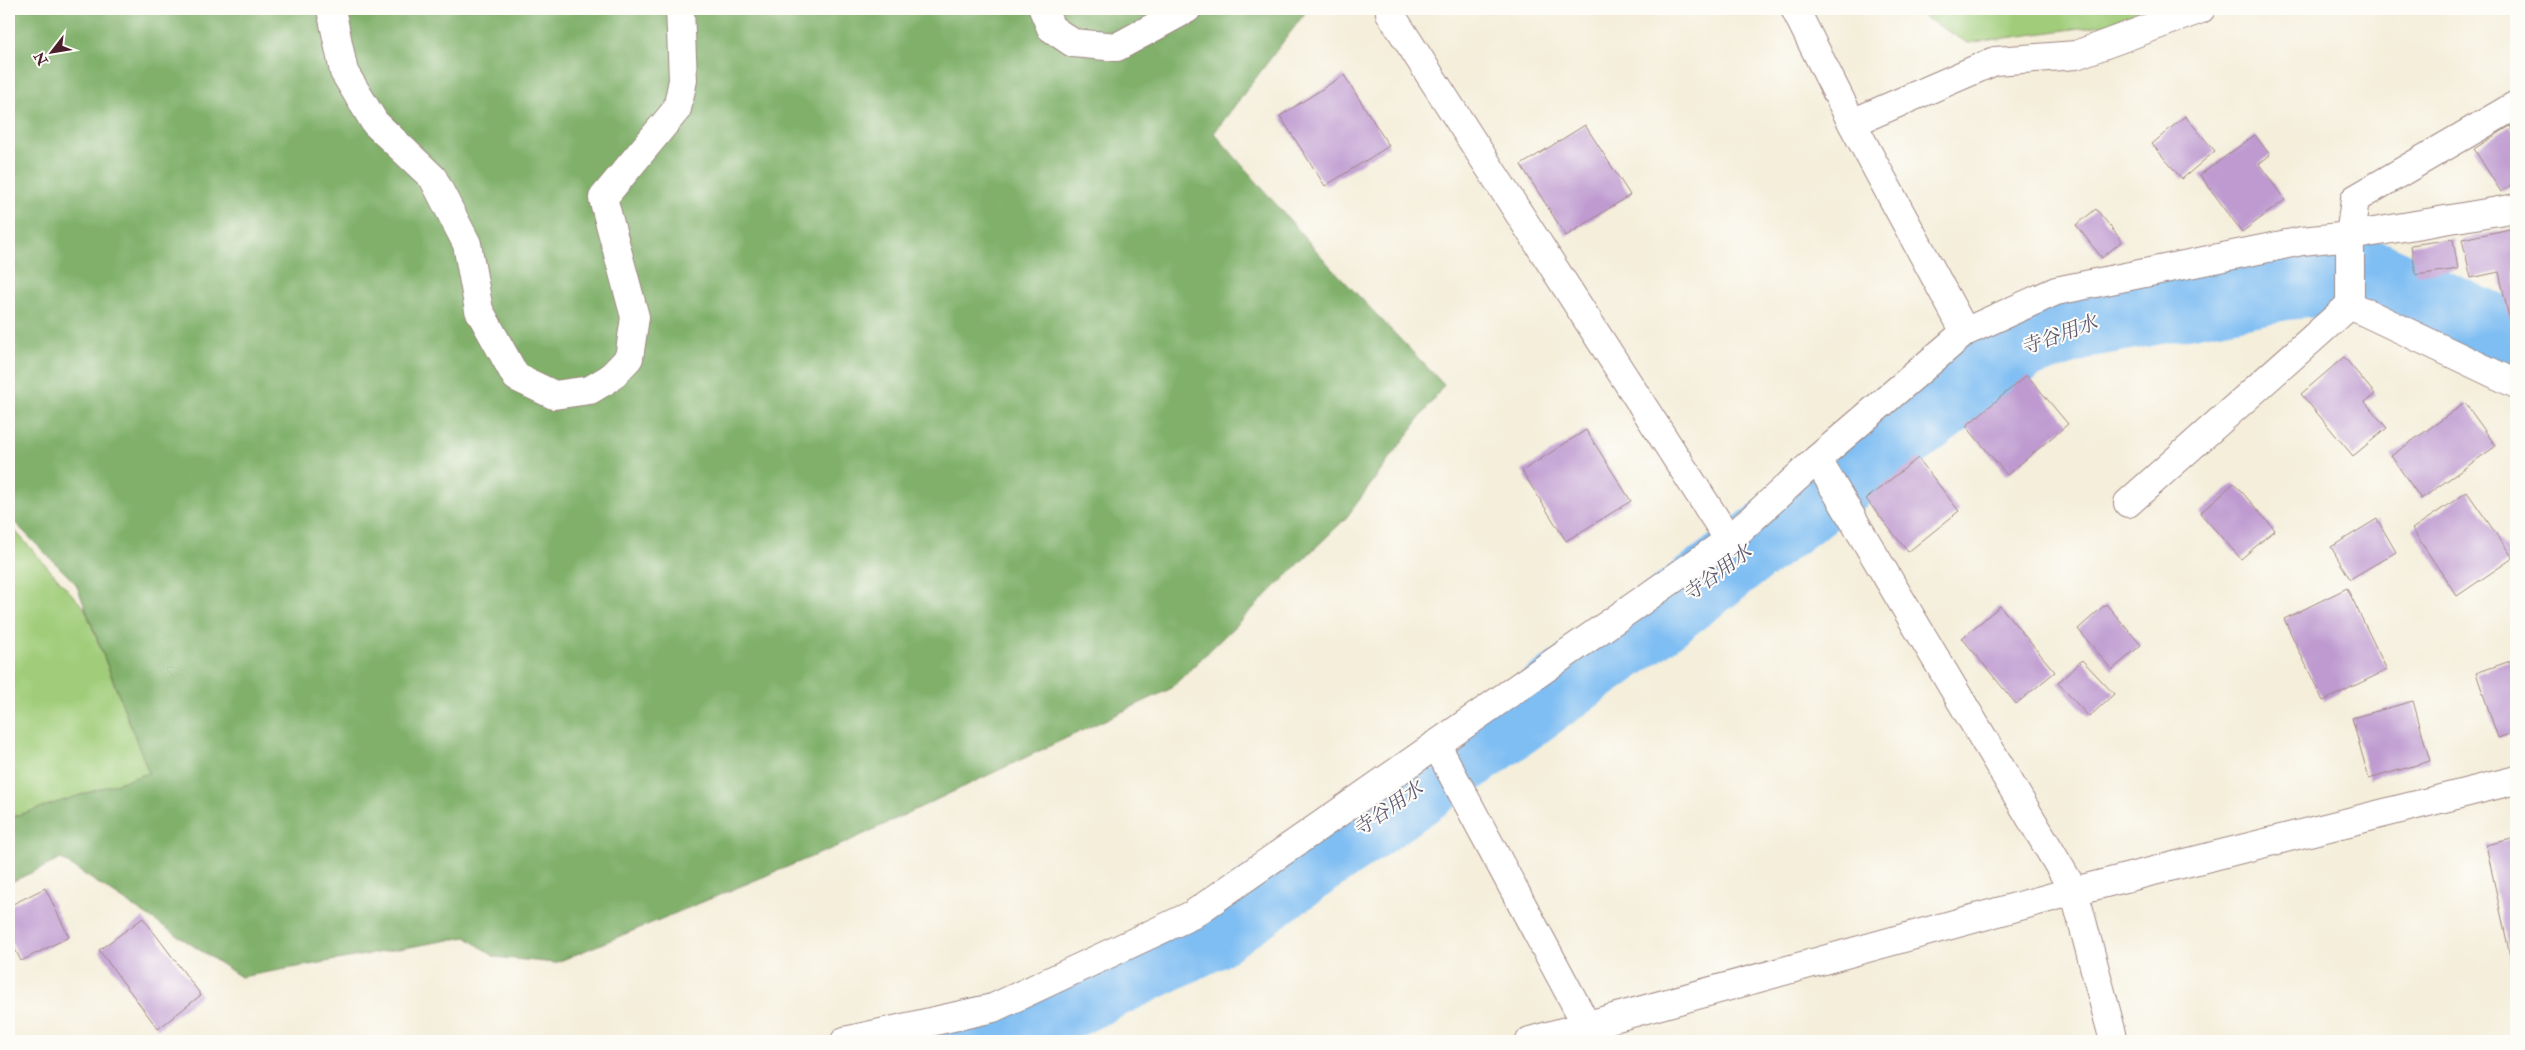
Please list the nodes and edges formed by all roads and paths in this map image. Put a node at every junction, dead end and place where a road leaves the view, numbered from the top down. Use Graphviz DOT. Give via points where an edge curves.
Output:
graph roads {
  1 [pos="331,9"];
  2 [pos="680,9"];
  3 [pos="1043,9"];
  4 [pos="1187,9"];
  5 [pos="1795,9"];
  6 [pos="2201,9"];
  7 [pos="1390,13"];
  8 [pos="2516,105"];
  9 [pos="1852,123"];
  10 [pos="2516,208"];
  11 [pos="2350,236"];
  12 [pos="2350,305"];
  13 [pos="1965,332"];
  14 [pos="2516,384"];
  15 [pos="1817,459"];
  16 [pos="2128,503"];
  17 [pos="1729,540"];
  18 [pos="1436,744"];
  19 [pos="2516,780"];
  20 [pos="2074,891"];
  21 [pos="1588,1033"];
  22 [pos="844,1041"];
  23 [pos="1530,1041"];
  24 [pos="2114,1041"];
  1 -- 2 [label="street" via="344,72 375,124 433,178 467,244 479,310 516,377 554,395 590,390 610,378 628,358 635,317 603,198 677,109 683,80"];
  3 -- 4 [label="street" via="1050,28 1073,43 1117,48"];
  5 -- 9 [label="street"];
  6 -- 9 [label="street" via="2076,55 1995,61"];
  7 -- 17 [label="street"];
  8 -- 11 [label="street" via="2355,199"];
  9 -- 13 [label="street"];
  10 -- 11 [label="street"];
  11 -- 12 [label="street"];
  11 -- 13 [label="street" via="2302,241 2056,291"];
  12 -- 14 [label="street"];
  12 -- 16 [label="street"];
  13 -- 15 [label="street"];
  15 -- 17 [label="street"];
  15 -- 20 [label="street"];
  17 -- 18 [label="street"];
  18 -- 21 [label="street"];
  18 -- 22 [label="street" via="1192,915 993,1008"];
  19 -- 20 [label="street"];
  20 -- 21 [label="street"];
  20 -- 24 [label="street"];
  21 -- 23 [label="street"];
}
